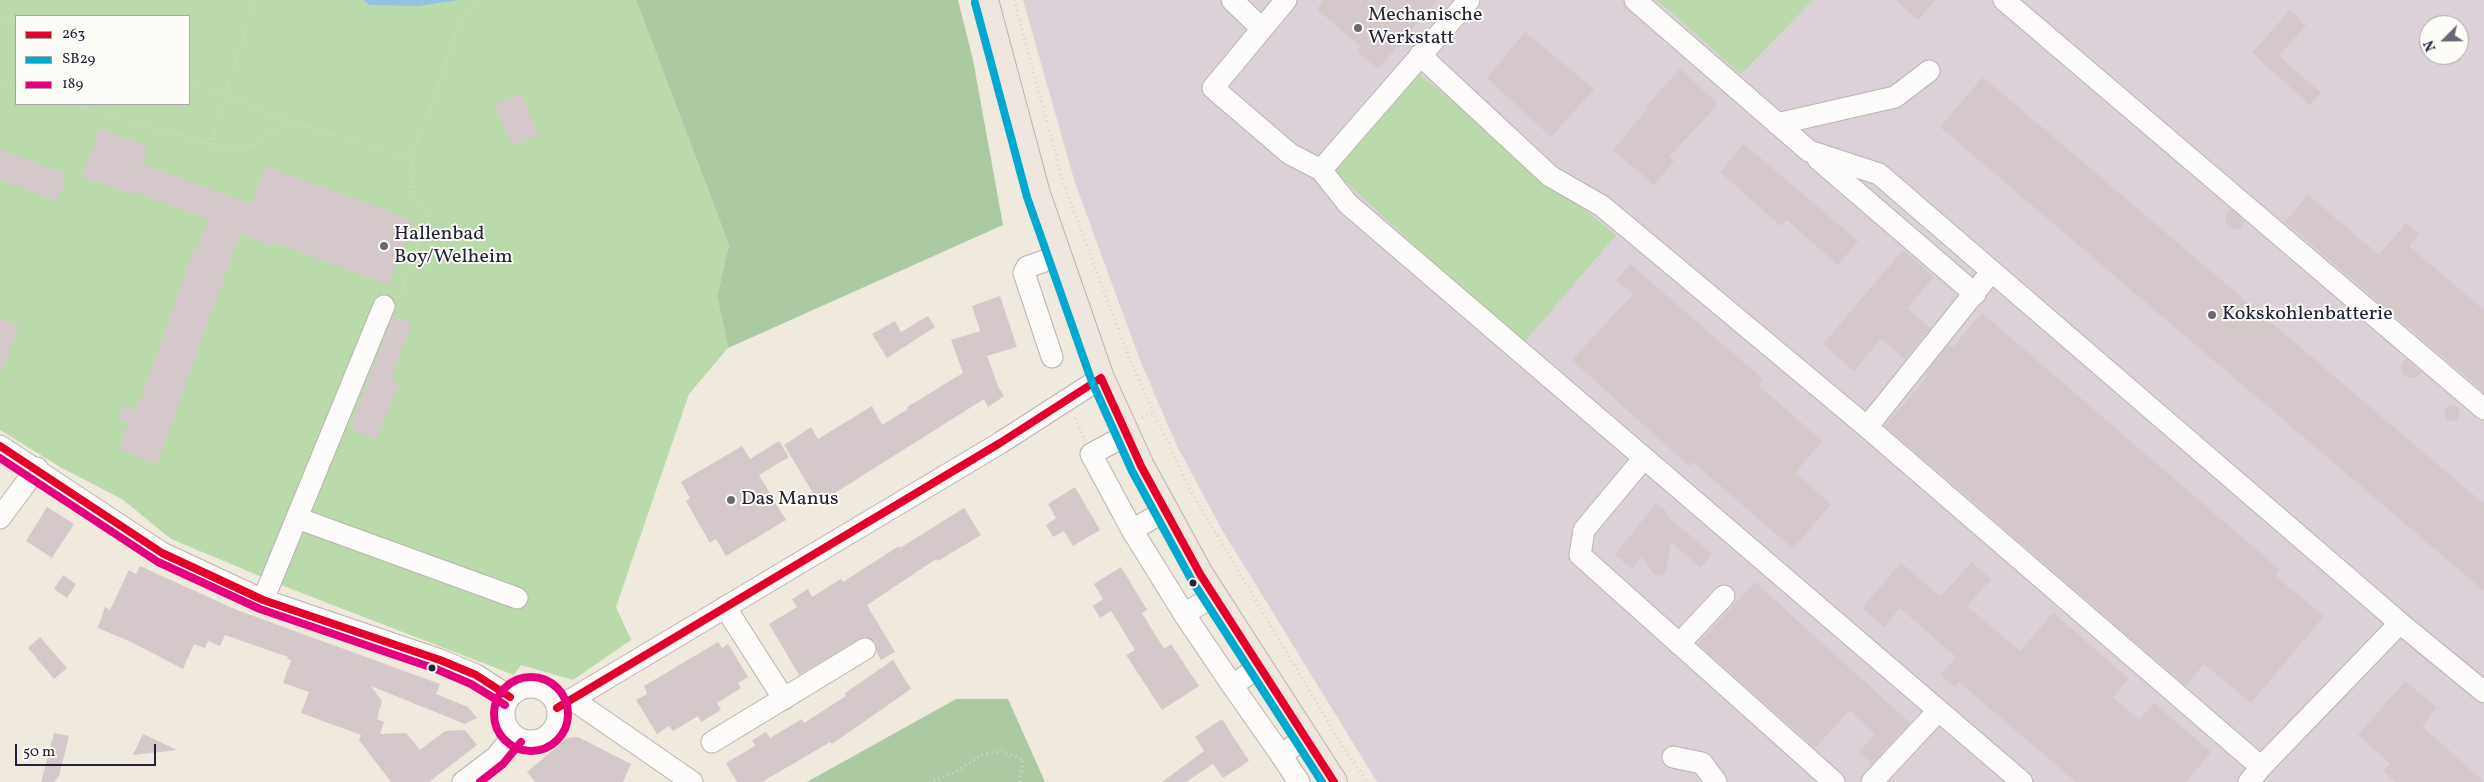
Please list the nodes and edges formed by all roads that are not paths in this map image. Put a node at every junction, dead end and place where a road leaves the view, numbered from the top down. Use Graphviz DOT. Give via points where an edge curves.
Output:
graph roads {
  1 [pos="985,0"];
  2 [pos="1232,0"];
  3 [pos="1286,0"];
  4 [pos="1469,0"];
  5 [pos="1635,0"];
  6 [pos="2004,0"];
  7 [pos="1262,29"];
  8 [pos="1420,55"];
  9 [pos="1929,71"];
  10 [pos="1777,124"];
  11 [pos="1809,151"];
  12 [pos="1321,170"];
  13 [pos="1059,256"];
  14 [pos="1992,271"];
  15 [pos="1975,294"];
  16 [pos="384,306"];
  17 [pos="1052,356"];
  18 [pos="1101,378"];
  19 [pos="2484,409"];
  20 [pos="1867,427"];
  21 [pos="1127,435"];
  22 [pos="0,446"];
  23 [pos="1644,458"];
  24 [pos="37,468"];
  25 [pos="1165,511"];
  26 [pos="0,518"];
  27 [pos="297,518"];
  28 [pos="1132,530"];
  29 [pos="1214,596"];
  30 [pos="1724,596"];
  31 [pos="517,598"];
  32 [pos="263,600"];
  33 [pos="725,607"];
  34 [pos="2386,611"];
  35 [pos="1184,614"];
  36 [pos="1679,644"];
  37 [pos="865,649"];
  38 [pos="1260,667"];
  39 [pos="1232,685"];
  40 [pos="2484,692"];
  41 [pos="510,696"];
  42 [pos="784,699"];
  43 [pos="565,703"];
  44 [pos="1938,710"];
  45 [pos="513,736"];
  46 [pos="1305,738"];
  47 [pos="712,742"];
  48 [pos="1281,755"];
  49 [pos="1673,757"];
  50 [pos="2255,774"];
  51 [pos="464,782"];
  52 [pos="692,782"];
  53 [pos="1299,782"];
  54 [pos="1334,782"];
  55 [pos="1716,782"];
  56 [pos="1834,782"];
  57 [pos="1872,782"];
  58 [pos="2022,782"];
  1 -- 13 [label="main road" via="1037,194"];
  2 -- 7 [label="street"];
  3 -- 7 [label="street"];
  4 -- 8 [label="street"];
  5 -- 10 [label="street"];
  6 -- 19 [label="street"];
  7 -- 12 [label="street" via="1213,88 1290,154"];
  8 -- 12 [label="street"];
  8 -- 20 [label="street" via="1550,176 1602,206"];
  9 -- 10 [label="street" via="1895,97"];
  10 -- 11 [label="street"];
  11 -- 14 [label="street" via="1879,174"];
  11 -- 15 [label="street"];
  12 -- 23 [label="street" via="1348,204"];
  13 -- 17 [label="street" via="1027,267 1024,273"];
  13 -- 18 [label="main road"];
  14 -- 15 [label="street"];
  14 -- 34 [label="street"];
  15 -- 20 [label="street"];
  16 -- 27 [label="street"];
  18 -- 21 [label="main road"];
  18 -- 33 [label="street" via="1000,443"];
  20 -- 50 [label="street"];
  21 -- 25 [label="main road"];
  21 -- 28 [label="street" via="1091,454"];
  22 -- 24 [label="street"];
  23 -- 36 [label="street" via="1584,530 1580,555"];
  23 -- 44 [label="street"];
  24 -- 26 [label="street"];
  24 -- 32 [label="street" via="162,553"];
  25 -- 28 [label="street"];
  25 -- 29 [label="main road"];
  27 -- 31 [label="street"];
  27 -- 32 [label="street"];
  28 -- 35 [label="street"];
  29 -- 35 [label="street"];
  29 -- 38 [label="main road"];
  30 -- 36 [label="street"];
  32 -- 41 [label="street" via="440,660 476,675"];
  33 -- 42 [label="street"];
  33 -- 43 [label="street"];
  34 -- 40 [label="street"];
  34 -- 50 [label="street" via="2400,623"];
  35 -- 39 [label="street"];
  36 -- 56 [label="street"];
  37 -- 42 [label="street"];
  38 -- 39 [label="street"];
  38 -- 46 [label="main road"];
  39 -- 48 [label="street"];
  41 -- 43 [label="street" via="527,687 537,688"];
  41 -- 45 [label="street" via="503,717"];
  42 -- 47 [label="street"];
  43 -- 45 [label="street" via="556,725 545,737 529,742"];
  43 -- 52 [label="street"];
  44 -- 57 [label="street"];
  44 -- 58 [label="street"];
  45 -- 51 [label="street" via="496,757"];
  46 -- 48 [label="street"];
  46 -- 54 [label="main road"];
  48 -- 53 [label="street"];
  49 -- 55 [label="street" via="1702,763"];
}
